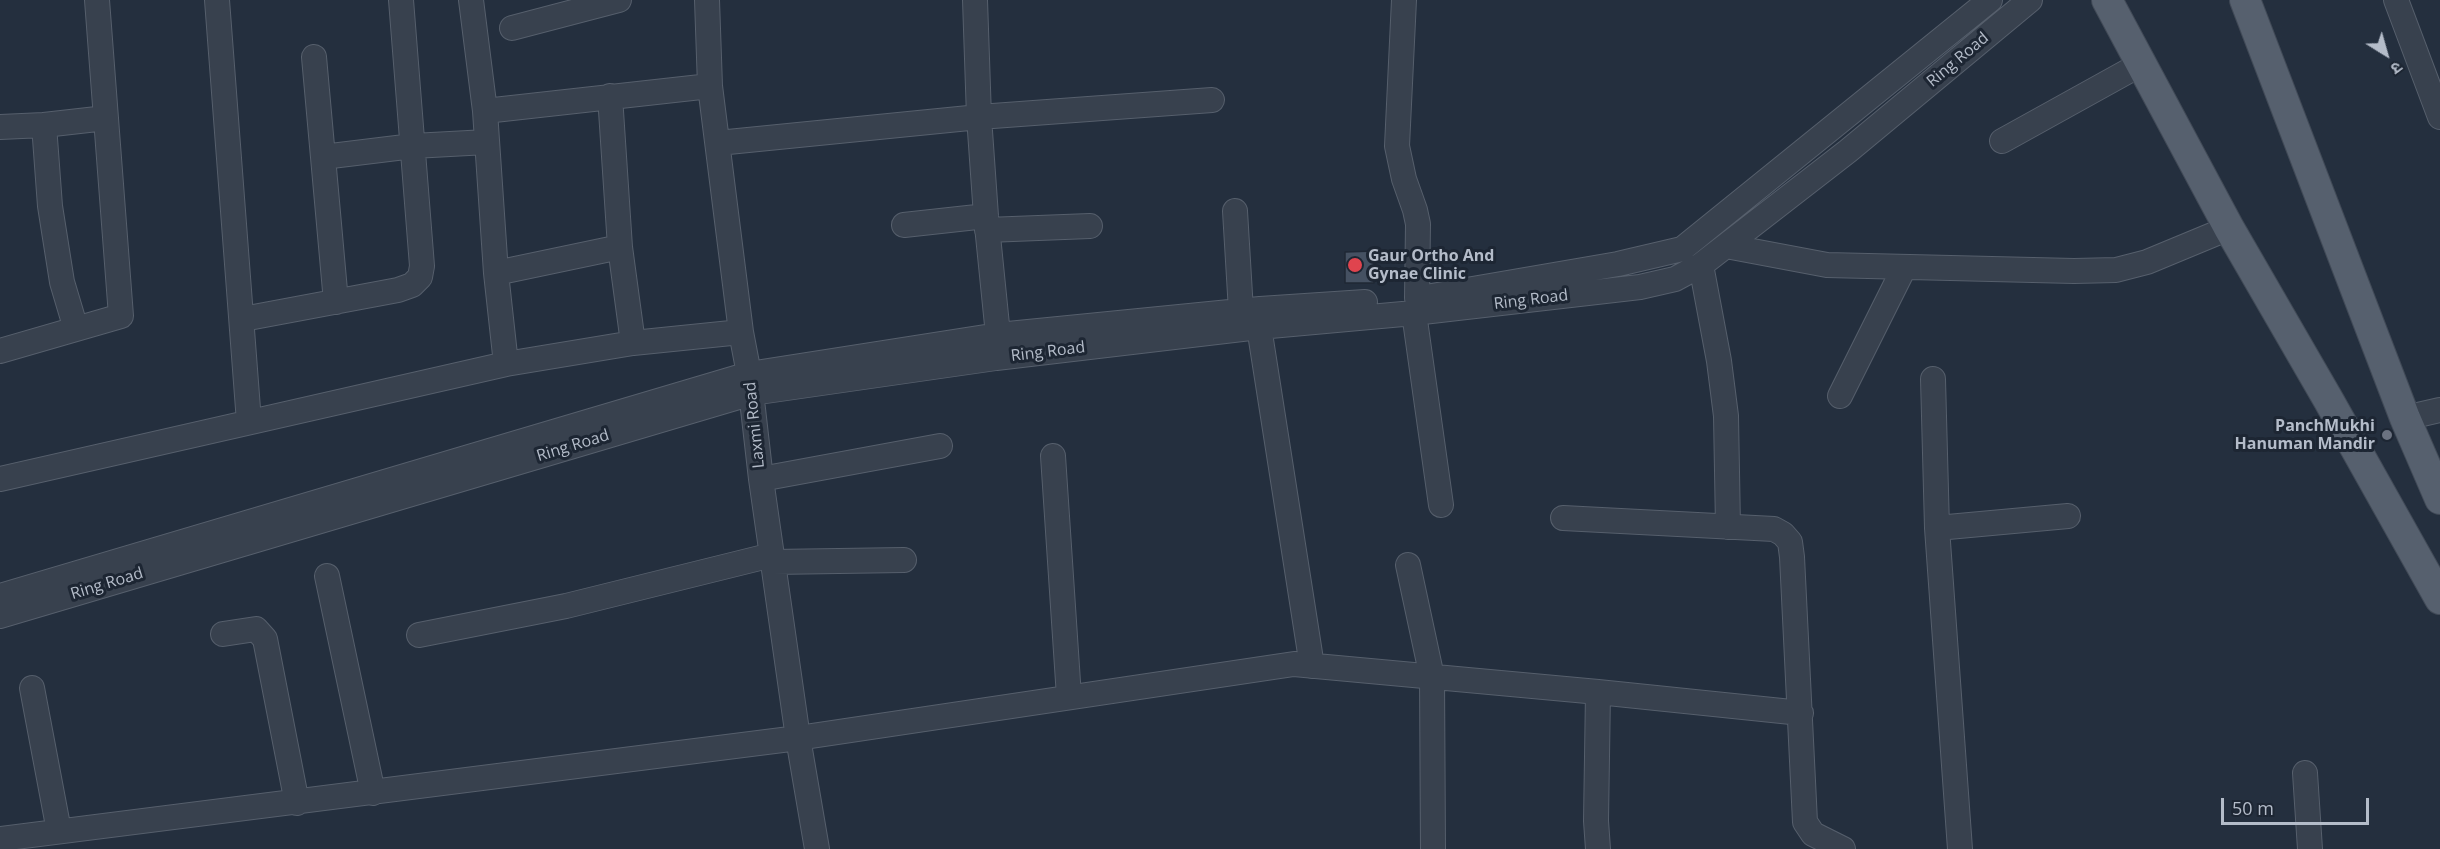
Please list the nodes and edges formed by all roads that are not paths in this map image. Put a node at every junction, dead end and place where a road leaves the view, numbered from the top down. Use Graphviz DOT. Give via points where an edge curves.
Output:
graph roads {
  1 [pos="97,0"];
  2 [pos="217,0"];
  3 [pos="401,0"];
  4 [pos="471,0"];
  5 [pos="619,0"];
  6 [pos="707,0"];
  7 [pos="975,0"];
  8 [pos="1404,0"];
  9 [pos="1989,0"];
  10 [pos="2030,0"];
  11 [pos="2107,0"];
  12 [pos="2245,0"];
  13 [pos="2396,0"];
  14 [pos="512,28"];
  15 [pos="314,57"];
  16 [pos="2141,64"];
  17 [pos="710,86"];
  18 [pos="610,96"];
  19 [pos="1212,100"];
  20 [pos="485,111"];
  21 [pos="979,117"];
  22 [pos="2440,117"];
  23 [pos="106,118"];
  24 [pos="44,125"];
  25 [pos="0,127"];
  26 [pos="2002,141"];
  27 [pos="487,142"];
  28 [pos="718,143"];
  29 [pos="413,146"];
  30 [pos="323,157"];
  31 [pos="1235,211"];
  32 [pos="987,223"];
  33 [pos="904,225"];
  34 [pos="1090,226"];
  35 [pos="2229,228"];
  36 [pos="1726,246"];
  37 [pos="620,248"];
  38 [pos="1701,265"];
  39 [pos="1904,268"];
  40 [pos="496,273"];
  41 [pos="336,302"];
  42 [pos="1415,306"];
  43 [pos="1241,311"];
  44 [pos="243,319"];
  45 [pos="1259,327"];
  46 [pos="76,329"];
  47 [pos="741,332"];
  48 [pos="998,335"];
  49 [pos="633,343"];
  50 [pos="0,351"];
  51 [pos="506,364"];
  52 [pos="1933,379"];
  53 [pos="750,383"];
  54 [pos="1840,396"];
  55 [pos="2440,410"];
  56 [pos="2405,418"];
  57 [pos="249,422"];
  58 [pos="940,446"];
  59 [pos="1053,456"];
  60 [pos="0,479"];
  61 [pos="761,479"];
  62 [pos="2440,499"];
  63 [pos="1441,505"];
  64 [pos="2068,516"];
  65 [pos="1563,518"];
  66 [pos="1728,527"];
  67 [pos="1937,528"];
  68 [pos="772,558"];
  69 [pos="904,560"];
  70 [pos="1408,565"];
  71 [pos="327,576"];
  72 [pos="0,596"];
  73 [pos="2440,599"];
  74 [pos="0,616"];
  75 [pos="223,634"];
  76 [pos="419,635"];
  77 [pos="1312,666"];
  78 [pos="1432,677"];
  79 [pos="32,688"];
  80 [pos="1598,692"];
  81 [pos="1069,697"];
  82 [pos="1801,713"];
  83 [pos="798,738"];
  84 [pos="2305,773"];
  85 [pos="373,793"];
  86 [pos="297,803"];
  87 [pos="59,831"];
  88 [pos="0,839"];
  89 [pos="817,849"];
  90 [pos="1433,849"];
  91 [pos="1598,849"];
  92 [pos="1843,849"];
  93 [pos="1960,849"];
  94 [pos="2310,849"];
  1 -- 23 [label="street"];
  2 -- 44 [label="street"];
  3 -- 29 [label="street"];
  4 -- 20 [label="street"];
  5 -- 14 [label="street"];
  6 -- 17 [label="street, Laxmi Road"];
  7 -- 21 [label="street"];
  8 -- 42 [label="street" via="1397,146 1418,224"];
  9 -- 42 [label="street, Ring Road" via="1682,249"];
  10 -- 36 [label="street, Ring Road"];
  11 -- 16 [label="main road"];
  12 -- 56 [label="main road"];
  13 -- 22 [label="street"];
  15 -- 30 [label="street"];
  16 -- 26 [label="street"];
  16 -- 35 [label="main road"];
  17 -- 18 [label="street"];
  17 -- 28 [label="street, Laxmi Road"];
  18 -- 20 [label="street"];
  18 -- 37 [label="street"];
  19 -- 21 [label="street"];
  20 -- 27 [label="street"];
  21 -- 28 [label="street"];
  21 -- 32 [label="street"];
  23 -- 24 [label="street"];
  23 -- 46 [label="street" via="121,316"];
  24 -- 25 [label="street"];
  24 -- 46 [label="street" via="50,206 62,282"];
  27 -- 29 [label="street"];
  27 -- 40 [label="street"];
  28 -- 47 [label="street, Laxmi Road"];
  29 -- 30 [label="street"];
  29 -- 41 [label="street" via="420,277 398,290"];
  30 -- 41 [label="street"];
  31 -- 43 [label="street"];
  32 -- 33 [label="street"];
  32 -- 34 [label="street"];
  32 -- 48 [label="street"];
  35 -- 39 [label="street" via="2147,262 2116,270"];
  35 -- 73 [label="main road"];
  36 -- 38 [label="street, Ring Road"];
  36 -- 39 [label="street" via="1827,265"];
  37 -- 40 [label="street"];
  37 -- 49 [label="street"];
  38 -- 42 [label="street, Ring Road" via="1675,279 1640,287"];
  38 -- 66 [label="street" via="1726,416"];
  39 -- 54 [label="street"];
  40 -- 51 [label="street"];
  41 -- 44 [label="street"];
  42 -- 43 [label="street, Ring Road"];
  42 -- 45 [label="street, Ring Road"];
  42 -- 63 [label="street"];
  43 -- 48 [label="street, Ring Road"];
  44 -- 57 [label="street"];
  45 -- 53 [label="street, Ring Road"];
  45 -- 77 [label="street"];
  46 -- 50 [label="street"];
  47 -- 49 [label="street"];
  47 -- 53 [label="street, Laxmi Road"];
  48 -- 53 [label="street, Ring Road"];
  49 -- 51 [label="street"];
  51 -- 57 [label="street"];
  52 -- 67 [label="street"];
  53 -- 61 [label="street, Laxmi Road"];
  53 -- 72 [label="street, Ring Road"];
  53 -- 74 [label="street, Ring Road"];
  55 -- 56 [label="street"];
  56 -- 62 [label="main road"];
  57 -- 60 [label="street"];
  58 -- 61 [label="street"];
  59 -- 81 [label="street"];
  61 -- 68 [label="street, Laxmi Road"];
  64 -- 67 [label="street"];
  65 -- 66 [label="street"];
  66 -- 82 [label="street" via="1774,530 1790,542"];
  67 -- 93 [label="street"];
  68 -- 69 [label="street"];
  68 -- 76 [label="street"];
  68 -- 83 [label="street, Laxmi Road"];
  70 -- 78 [label="street"];
  71 -- 85 [label="street"];
  75 -- 86 [label="street" via="256,629 265,639"];
  77 -- 78 [label="street"];
  77 -- 81 [label="street" via="1294,664"];
  78 -- 80 [label="street"];
  78 -- 90 [label="street"];
  79 -- 87 [label="street"];
  80 -- 82 [label="street"];
  80 -- 91 [label="street"];
  81 -- 83 [label="street"];
  82 -- 92 [label="street" via="1805,822 1813,834"];
  83 -- 85 [label="street"];
  83 -- 89 [label="street, Laxmi Road"];
  84 -- 94 [label="street"];
  85 -- 86 [label="street"];
  86 -- 87 [label="street"];
  87 -- 88 [label="street"];
}
